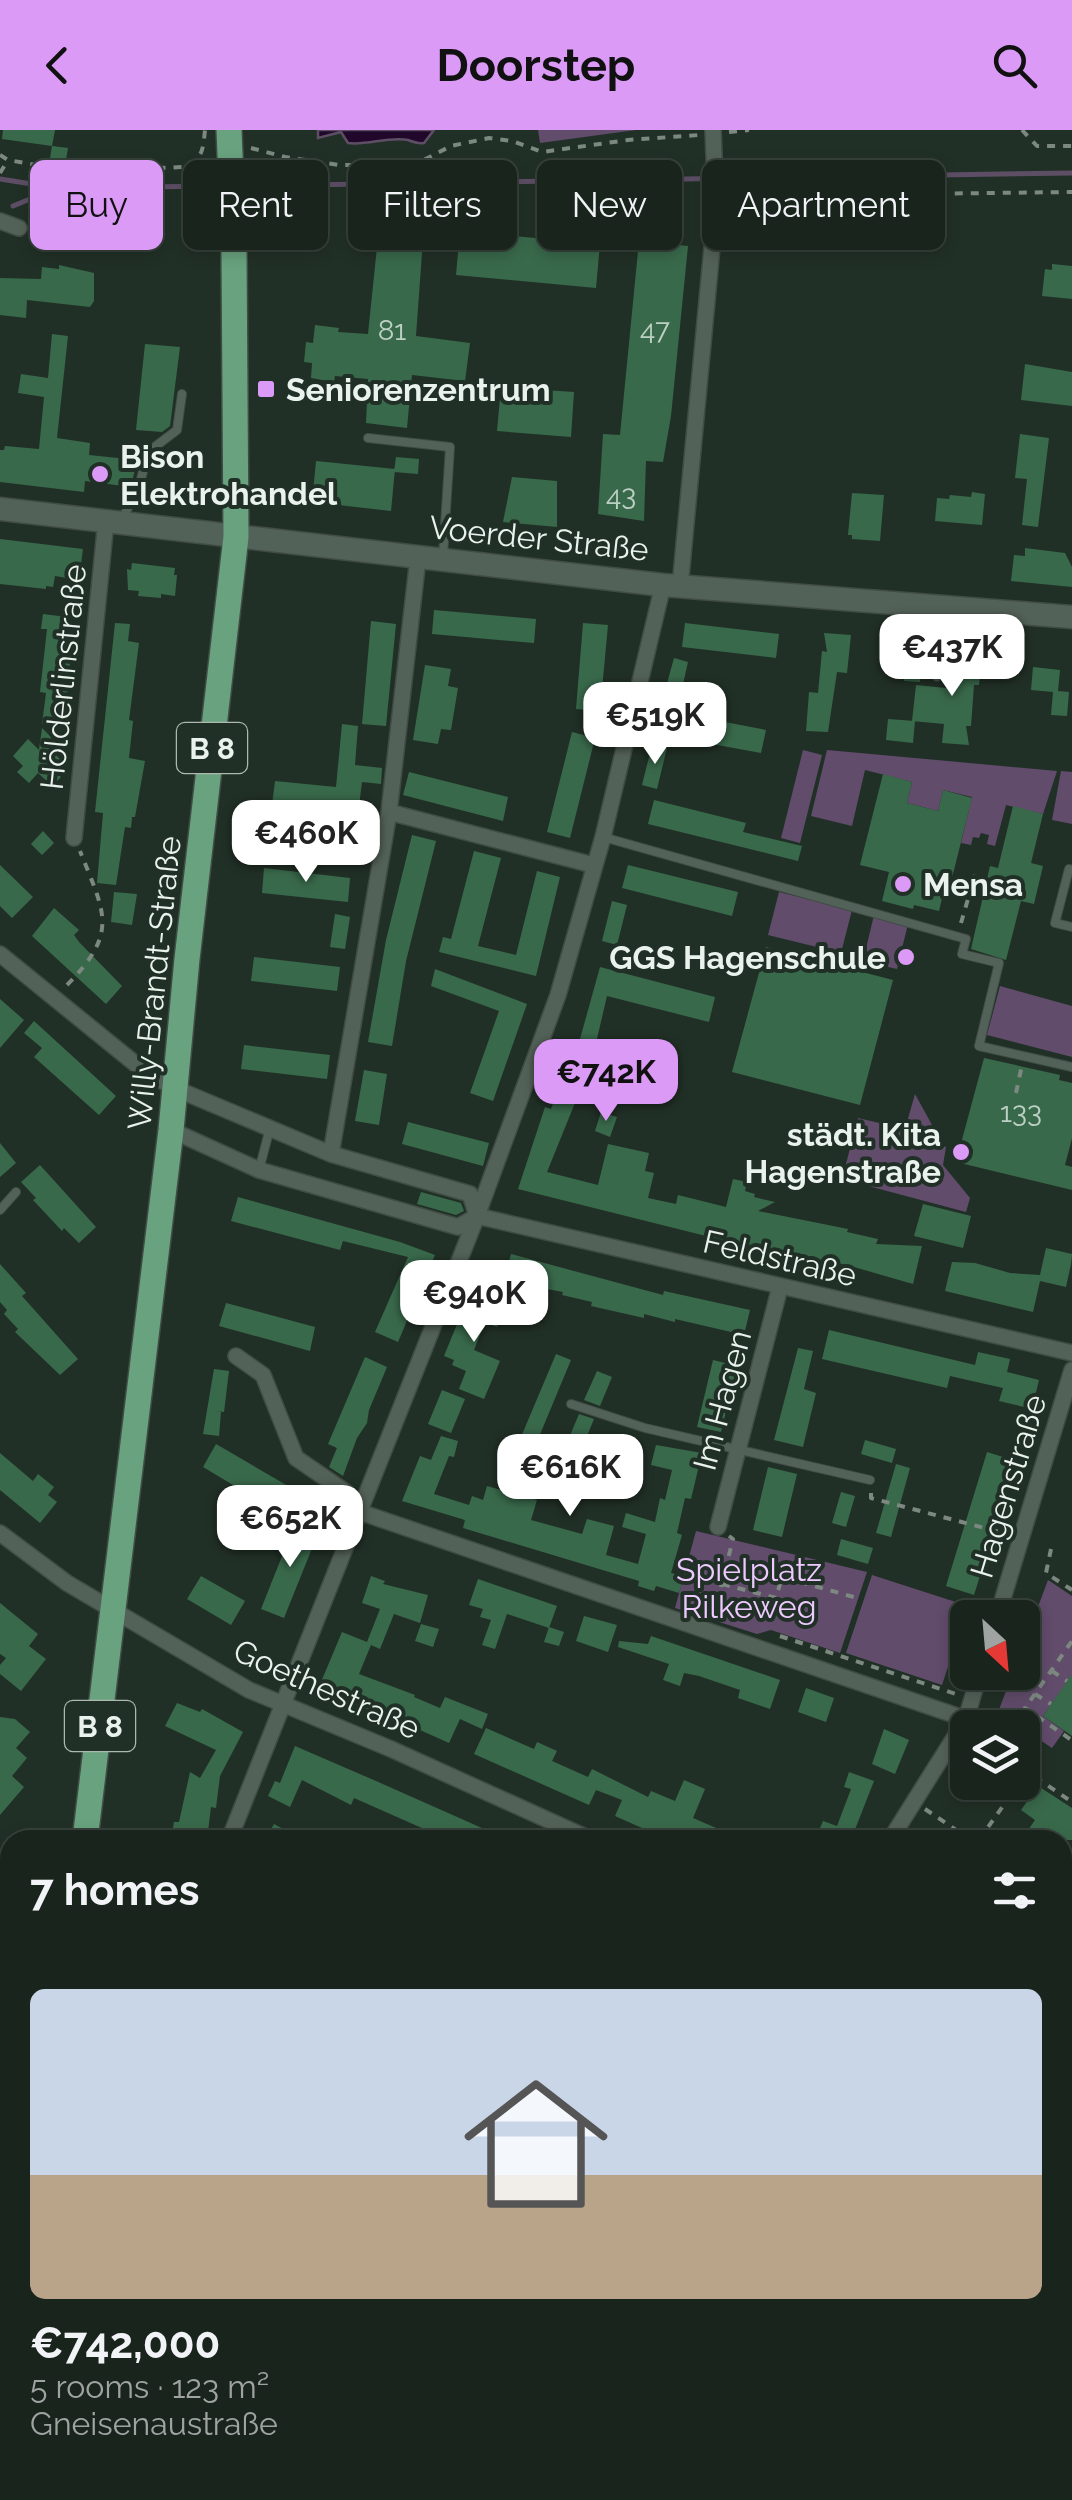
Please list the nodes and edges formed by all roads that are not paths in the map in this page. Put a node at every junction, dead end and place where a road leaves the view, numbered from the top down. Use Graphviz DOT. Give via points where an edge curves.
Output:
graph roads {
  1 [pos="229,130"];
  2 [pos="713,132"];
  3 [pos="0,222"];
  4 [pos="19,228"];
  5 [pos="182,394"];
  6 [pos="368,438"];
  7 [pos="0,509"];
  8 [pos="113,522"];
  9 [pos="236,537"];
  10 [pos="418,558"];
  11 [pos="443,560"];
  12 [pos="671,586"];
  13 [pos="942,607"];
  14 [pos="1072,617"];
  15 [pos="937,678"];
  16 [pos="389,812"];
  17 [pos="603,836"];
  18 [pos="74,838"];
  19 [pos="593,864"];
  20 [pos="1072,870"];
  21 [pos="1072,927"];
  22 [pos="3,963"];
  23 [pos="1072,1067"];
  24 [pos="174,1088"];
  25 [pos="270,1128"];
  26 [pos="172,1130"];
  27 [pos="331,1154"];
  28 [pos="259,1170"];
  29 [pos="16,1192"];
  30 [pos="0,1210"];
  31 [pos="476,1216"];
  32 [pos="780,1287"];
  33 [pos="1072,1353"];
  34 [pos="236,1356"];
  35 [pos="1072,1370"];
  36 [pos="571,1404"];
  37 [pos="737,1450"];
  38 [pos="870,1480"];
  39 [pos="360,1512"];
  40 [pos="718,1527"];
  41 [pos="0,1534"];
  42 [pos="1002,1600"];
  43 [pos="115,1612"];
  44 [pos="280,1704"];
  45 [pos="950,1714"];
  46 [pos="950,1745"];
  47 [pos="87,1830"];
  48 [pos="233,1830"];
  49 [pos="570,1830"];
  50 [pos="896,1830"];
  1 -- 9 [label="main road, Willy-Brandt-Straße / B 8" via="240,156 232,212"];
  2 -- 12 [label="street" via="716,202"];
  3 -- 4 [label="street"];
  5 -- 8 [label="lane" via="177,430 148,452 139,487"];
  6 -- 11 [label="lane" via="450,447"];
  7 -- 8 [label="main road, Voerder Straße"];
  8 -- 9 [label="main road, Voerder Straße"];
  8 -- 18 [label="street, Hölderlinstraße"];
  9 -- 10 [label="main road, Voerder Straße"];
  9 -- 24 [label="main road, Willy-Brandt-Straße / B 8"];
  10 -- 11 [label="main road, Voerder Straße"];
  10 -- 16 [label="street"];
  11 -- 12 [label="main road, Voerder Straße"];
  12 -- 13 [label="main road, Voerder Straße"];
  12 -- 17 [label="street"];
  13 -- 14 [label="main road, Voerder Straße"];
  13 -- 15 [label="lane"];
  16 -- 19 [label="street"];
  16 -- 27 [label="street"];
  17 -- 19 [label="street"];
  17 -- 23 [label="lane" via="966,939 962,954 1000,963 979,1046"];
  19 -- 31 [label="street" via="558,995"];
  20 -- 21 [label="lane" via="1055,923"];
  22 -- 24 [label="street, Feldstraße"];
  24 -- 25 [label="street, Feldstraße"];
  24 -- 26 [label="main road, Willy-Brandt-Straße / B 8"];
  25 -- 27 [label="street, Feldstraße"];
  25 -- 28 [label="lane"];
  26 -- 28 [label="street, Feldstraße"];
  26 -- 43 [label="main road, Willy-Brandt-Straße / B 8"];
  27 -- 31 [label="street, Feldstraße" via="470,1194"];
  28 -- 31 [label="street, Feldstraße" via="458,1227"];
  29 -- 30 [label="lane"];
  31 -- 32 [label="street, Feldstraße"];
  31 -- 39 [label="street"];
  32 -- 33 [label="street, Feldstraße"];
  32 -- 37 [label="street, Im Hagen"];
  34 -- 39 [label="street" via="263,1376 296,1458 347,1493"];
  35 -- 42 [label="street, Hagenstraße"];
  36 -- 37 [label="lane"];
  37 -- 38 [label="lane"];
  37 -- 40 [label="street, Im Hagen"];
  39 -- 44 [label="street"];
  39 -- 45 [label="street"];
  41 -- 43 [label="street, Goethestraße"];
  43 -- 44 [label="street, Goethestraße"];
  43 -- 47 [label="main road, Willy-Brandt-Straße / B 8"];
  44 -- 48 [label="street"];
  44 -- 49 [label="street, Goethestraße"];
  46 -- 50 [label="street"];
}
